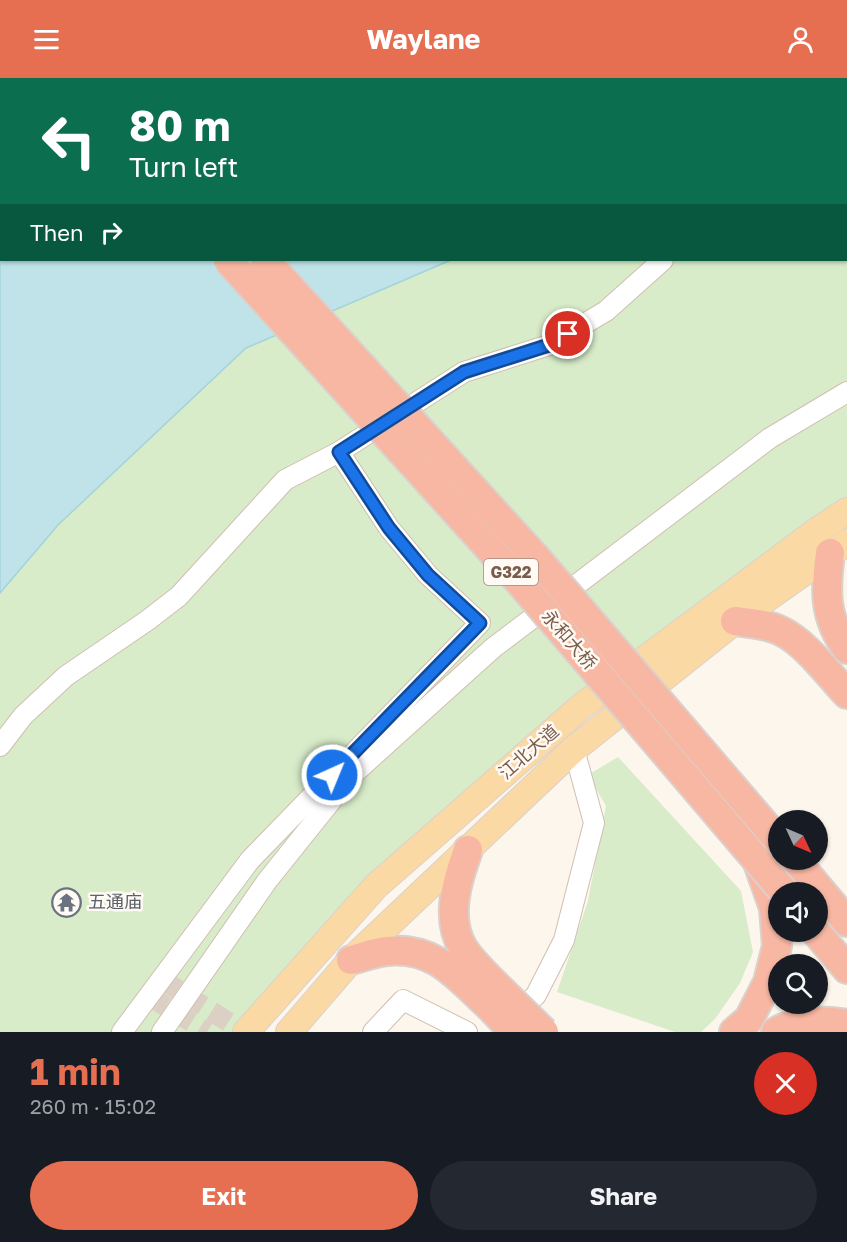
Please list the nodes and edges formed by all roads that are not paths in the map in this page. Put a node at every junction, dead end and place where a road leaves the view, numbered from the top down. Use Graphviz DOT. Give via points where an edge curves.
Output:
graph roads {
  1 [pos="229,261"];
  2 [pos="266,261"];
  3 [pos="662,261"];
  4 [pos="847,392"];
  5 [pos="339,452"];
  6 [pos="847,511"];
  7 [pos="832,542"];
  8 [pos="735,621"];
  9 [pos="847,649"];
  10 [pos="845,691"];
  11 [pos="0,746"];
  12 [pos="574,749"];
  13 [pos="768,828"];
  14 [pos="468,850"];
  15 [pos="756,858"];
  16 [pos="804,870"];
  17 [pos="804,870"];
  18 [pos="776,882"];
  19 [pos="847,899"];
  20 [pos="847,922"];
  21 [pos="824,942"];
  22 [pos="351,960"];
  23 [pos="847,969"];
  24 [pos="498,1012"];
  25 [pos="847,1024"];
  26 [pos="123,1032"];
  27 [pos="162,1032"];
  28 [pos="246,1032"];
  29 [pos="289,1032"];
  30 [pos="373,1032"];
  31 [pos="467,1032"];
  32 [pos="514,1032"];
  33 [pos="544,1032"];
  34 [pos="734,1032"];
  35 [pos="776,1032"];
  1 -- 15 [label="highway, 永和大桥 / G322, bridge" via="517,579"];
  2 -- 13 [label="highway, 永和大桥 / G322, bridge" via="538,560"];
  3 -- 5 [label="street" via="606,311 549,345 464,372"];
  4 -- 27 [label="street" via="770,438 493,648 351,776 267,881"];
  5 -- 11 [label="street" via="285,480 179,596 66,676 23,716"];
  5 -- 26 [label="street" via="389,528 428,575 480,623 250,860"];
  6 -- 7 [label="main road, 江北大道"];
  7 -- 8 [label="main road, 江北大道"];
  7 -- 9 [label="highway" via="826,585 828,611 837,636"];
  7 -- 28 [label="main road, 江北大道" via="582,706 376,886"];
  8 -- 10 [label="highway" via="782,631 799,643"];
  8 -- 12 [label="main road, 江北大道"];
  12 -- 14 [label="main road, 江北大道"];
  12 -- 24 [label="street" via="594,823 564,940 536,995"];
  14 -- 22 [label="main road, 江北大道"];
  14 -- 24 [label="highway" via="458,875 454,925"];
  15 -- 18 [label="highway, 永和大桥 / G322, bridge"];
  15 -- 34 [label="highway" via="774,908 777,946 768,982 749,1019"];
  16 -- 19 [label="highway"];
  17 -- 20 [label="highway"];
  21 -- 23 [label="highway"];
  22 -- 24 [label="highway" via="386,951 414,950 438,960"];
  22 -- 29 [label="main road, 江北大道"];
  24 -- 32 [label="highway, bridge"];
  24 -- 33 [label="highway, bridge"];
  25 -- 35 [label="highway" via="823,1020 786,1026"];
  30 -- 31 [label="street" via="403,1000"];
}
